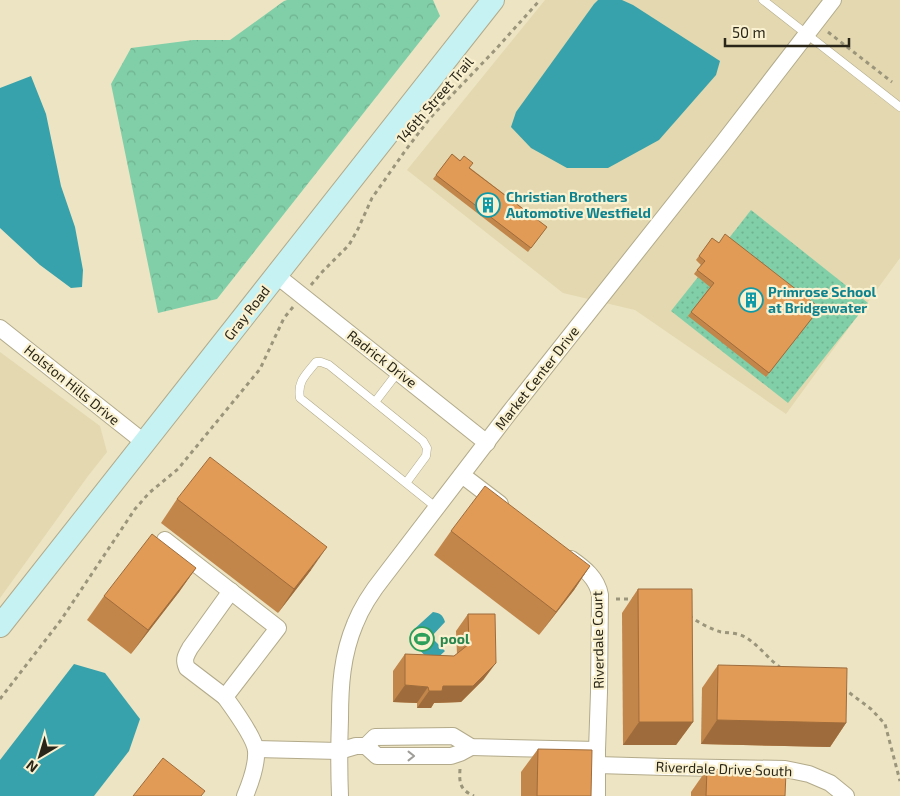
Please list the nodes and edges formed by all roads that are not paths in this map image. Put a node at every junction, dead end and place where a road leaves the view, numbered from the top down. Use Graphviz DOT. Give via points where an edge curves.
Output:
graph roads {
  1 [pos="493,0"];
  2 [pos="763,0"];
  3 [pos="833,0"];
  4 [pos="813,39"];
  5 [pos="900,107"];
  6 [pos="276,275"];
  7 [pos="0,328"];
  8 [pos="398,372"];
  9 [pos="375,402"];
  10 [pos="145,442"];
  11 [pos="487,443"];
  12 [pos="462,475"];
  13 [pos="406,483"];
  14 [pos="437,508"];
  15 [pos="512,514"];
  16 [pos="165,540"];
  17 [pos="557,548"];
  18 [pos="231,592"];
  19 [pos="0,626"];
  20 [pos="225,697"];
  21 [pos="256,749"];
  22 [pos="339,751"];
  23 [pos="597,758"];
  24 [pos="245,796"];
  25 [pos="340,796"];
  26 [pos="597,796"];
  27 [pos="846,796"];
  1 -- 6 [label="street, Gray Road"];
  2 -- 4 [label="lane"];
  3 -- 4 [label="street, Market Center Drive"];
  4 -- 5 [label="lane"];
  4 -- 11 [label="street, Market Center Drive" via="722,144"];
  6 -- 8 [label="street, Radrick Drive"];
  6 -- 10 [label="street, Gray Road"];
  7 -- 10 [label="street, Holston Hills Drive"];
  8 -- 9 [label="lane"];
  8 -- 11 [label="street, Radrick Drive"];
  9 -- 13 [label="lane" via="424,441 427,448 422,463"];
  9 -- 13 [label="lane" via="321,362 316,362 300,382 298,390 300,398"];
  10 -- 19 [label="street, Gray Road"];
  11 -- 12 [label="street, Market Center Drive"];
  12 -- 14 [label="street, Market Center Drive"];
  12 -- 15 [label="street"];
  13 -- 14 [label="lane"];
  14 -- 22 [label="street, Market Center Drive" via="374,589 355,624 342,673"];
  16 -- 18 [label="street"];
  17 -- 23 [label="street, Riverdale Court" via="598,585"];
  18 -- 20 [label="street" via="190,648 185,662 188,668"];
  18 -- 20 [label="street" via="278,628"];
  20 -- 21 [label="street"];
  21 -- 22 [label="street, Riverdale Drive South"];
  21 -- 24 [label="street" via="256,761"];
  22 -- 23 [label="street, Riverdale Drive South" via="366,746 377,756 452,756 465,750"];
  22 -- 25 [label="street, Market Center Drive"];
  23 -- 26 [label="street, Riverdale Court"];
  23 -- 27 [label="street, Riverdale Drive South" via="676,767 785,769 830,783"];
}
